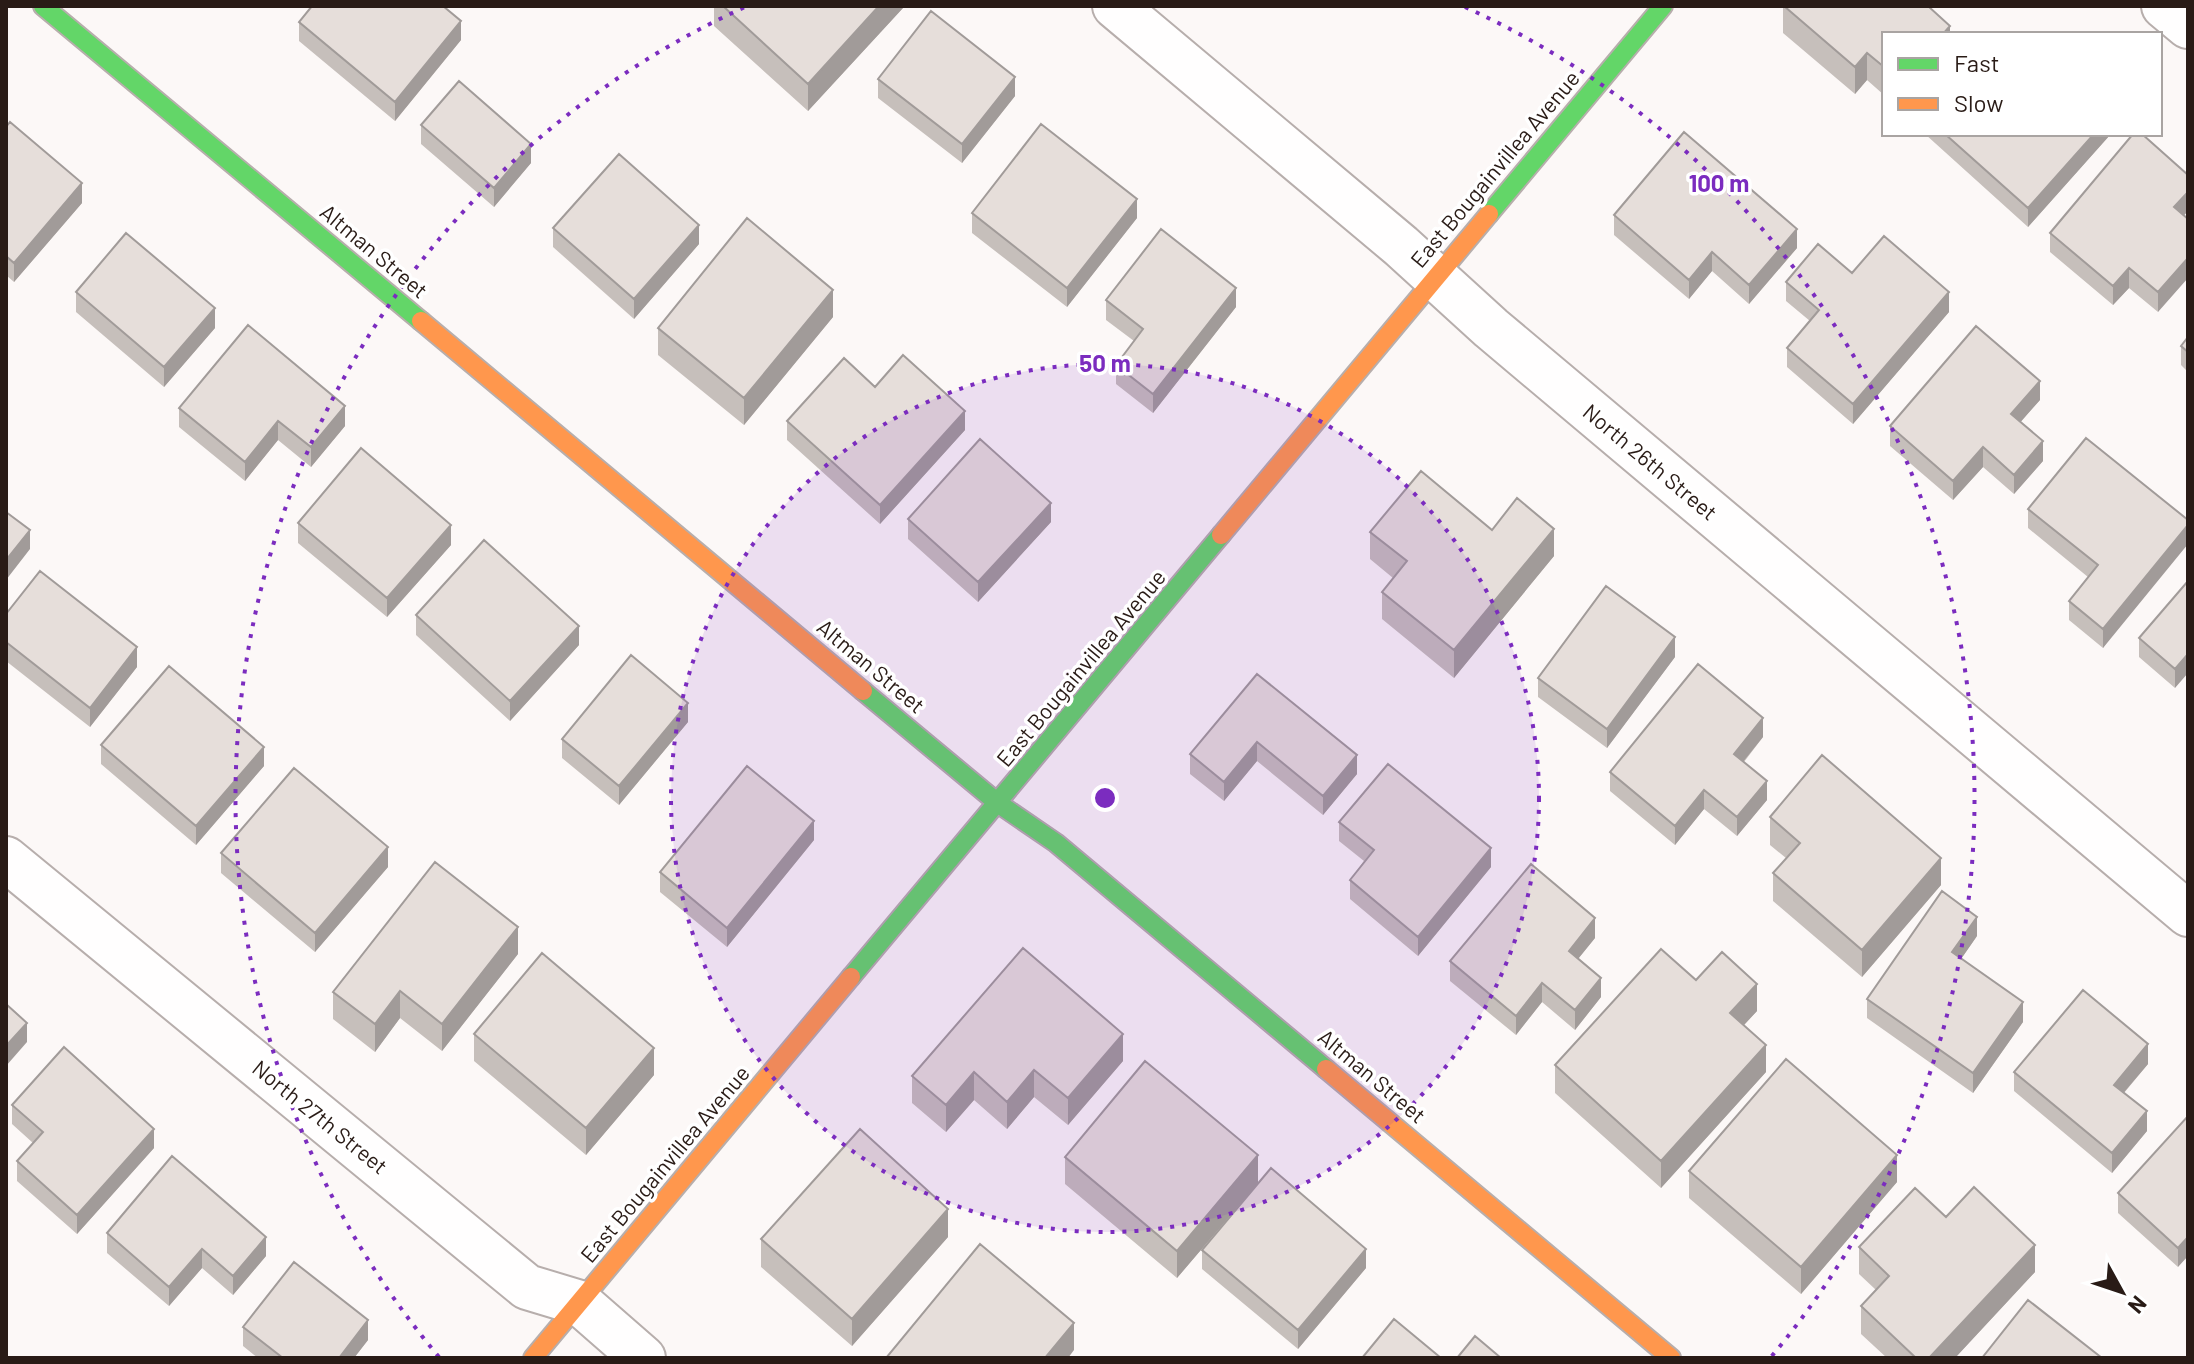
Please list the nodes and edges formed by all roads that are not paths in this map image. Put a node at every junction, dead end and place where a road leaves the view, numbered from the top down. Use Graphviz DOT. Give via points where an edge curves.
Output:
graph roads {
  1 [pos="43,6"];
  2 [pos="1115,6"];
  3 [pos="1663,6"];
  4 [pos="2164,6"];
  5 [pos="2188,26"];
  6 [pos="1436,278"];
  7 [pos="999,804"];
  8 [pos="6,859"];
  9 [pos="2188,914"];
  10 [pos="580,1303"];
  11 [pos="533,1358"];
  12 [pos="643,1358"];
  13 [pos="1671,1358"];
  1 -- 7 [label="street, Altman Street"];
  2 -- 6 [label="street, North 26th Street"];
  3 -- 6 [label="street, East Bougainvillea Avenue"];
  4 -- 5 [label="street"];
  6 -- 7 [label="street, East Bougainvillea Avenue"];
  6 -- 9 [label="street, North 26th Street"];
  7 -- 10 [label="street, East Bougainvillea Avenue"];
  7 -- 13 [label="street, Altman Street" via="1056,843"];
  8 -- 10 [label="street, North 27th Street" via="527,1287"];
  10 -- 11 [label="street, East Bougainvillea Avenue"];
  10 -- 12 [label="street, North 27th Street"];
}
